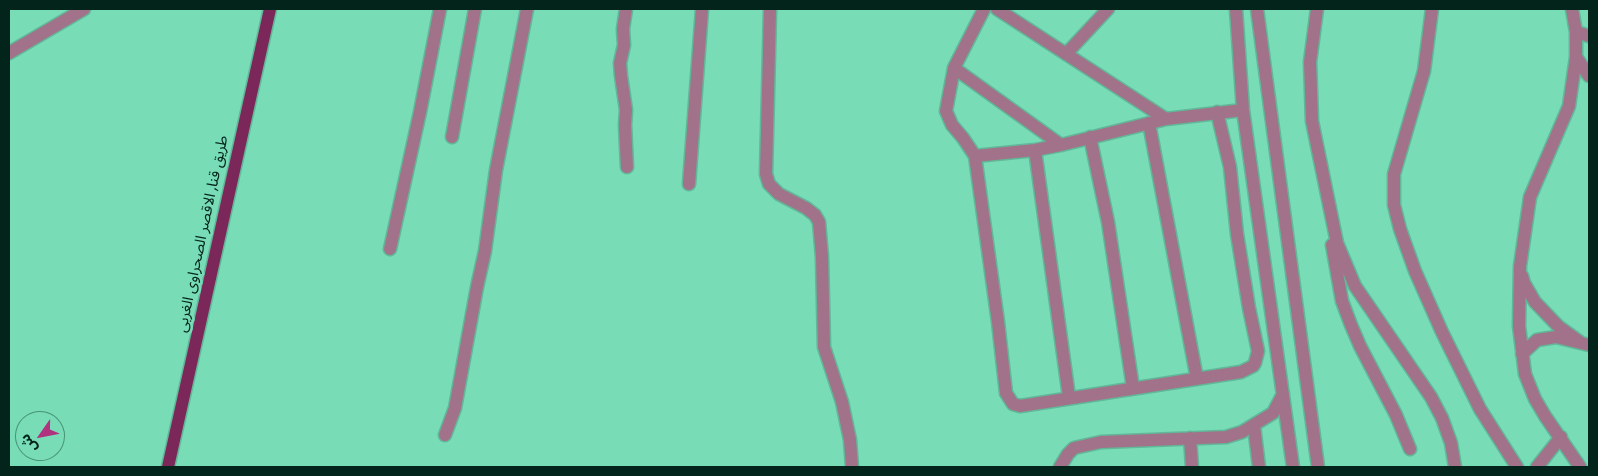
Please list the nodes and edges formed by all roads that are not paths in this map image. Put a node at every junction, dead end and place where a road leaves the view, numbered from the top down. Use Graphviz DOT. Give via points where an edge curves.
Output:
graph roads {
  1 [pos="84,9"];
  2 [pos="270,9"];
  3 [pos="440,9"];
  4 [pos="475,9"];
  5 [pos="526,9"];
  6 [pos="626,9"];
  7 [pos="702,9"];
  8 [pos="770,9"];
  9 [pos="984,9"];
  10 [pos="997,9"];
  11 [pos="1108,9"];
  12 [pos="1236,9"];
  13 [pos="1257,9"];
  14 [pos="1317,9"];
  15 [pos="1432,9"];
  16 [pos="1572,9"];
  17 [pos="1576,32"];
  18 [pos="1589,36"];
  19 [pos="36,37"];
  20 [pos="9,45"];
  21 [pos="9,53"];
  22 [pos="1066,54"];
  23 [pos="1576,57"];
  24 [pos="954,68"];
  25 [pos="1589,76"];
  26 [pos="1243,110"];
  27 [pos="1217,112"];
  28 [pos="1166,119"];
  29 [pos="1150,123"];
  30 [pos="452,137"];
  31 [pos="1090,137"];
  32 [pos="1061,146"];
  33 [pos="1036,150"];
  34 [pos="975,156"];
  35 [pos="627,166"];
  36 [pos="689,184"];
  37 [pos="1335,230"];
  38 [pos="390,249"];
  39 [pos="1520,266"];
  40 [pos="1585,343"];
  41 [pos="1522,354"];
  42 [pos="1197,378"];
  43 [pos="1133,388"];
  44 [pos="1283,394"];
  45 [pos="1069,397"];
  46 [pos="1254,426"];
  47 [pos="445,435"];
  48 [pos="1561,437"];
  49 [pos="1190,438"];
  50 [pos="1410,449"];
  51 [pos="168,467"];
  52 [pos="852,467"];
  53 [pos="1060,467"];
  54 [pos="1192,467"];
  55 [pos="1259,467"];
  56 [pos="1293,467"];
  57 [pos="1318,467"];
  58 [pos="1455,467"];
  59 [pos="1517,467"];
  60 [pos="1537,467"];
  61 [pos="1580,467"];
  1 -- 19 [label="street"];
  2 -- 51 [label="main road, طريق قنا, الاقصر الصحراوى الغربى"];
  3 -- 38 [label="street"];
  4 -- 30 [label="street"];
  5 -- 47 [label="street" via="496,170 485,251 455,408"];
  6 -- 35 [label="street" via="620,63 626,110"];
  7 -- 36 [label="street"];
  8 -- 52 [label="street" via="766,174 769,184 779,194 806,208 819,222 824,347 842,402"];
  9 -- 24 [label="street"];
  10 -- 22 [label="street"];
  11 -- 22 [label="street"];
  12 -- 26 [label="street"];
  13 -- 57 [label="street"];
  14 -- 37 [label="street" via="1310,62 1312,121"];
  15 -- 59 [label="street" via="1424,71 1394,174 1394,205 1415,271 1442,332 1480,409"];
  16 -- 17 [label="street"];
  17 -- 18 [label="street"];
  17 -- 23 [label="street"];
  19 -- 20 [label="street"];
  19 -- 21 [label="street"];
  22 -- 28 [label="street"];
  23 -- 25 [label="street"];
  23 -- 39 [label="street" via="1569,106 1530,198"];
  24 -- 32 [label="street"];
  24 -- 34 [label="street" via="946,111 952,125"];
  26 -- 27 [label="street"];
  26 -- 44 [label="street"];
  27 -- 28 [label="street"];
  27 -- 42 [label="street" via="1230,167 1237,234 1258,354 1252,366 1241,372"];
  28 -- 29 [label="street"];
  29 -- 31 [label="street"];
  29 -- 42 [label="street"];
  31 -- 32 [label="street"];
  31 -- 43 [label="street" via="1108,222"];
  32 -- 33 [label="street"];
  33 -- 34 [label="street"];
  33 -- 45 [label="street"];
  34 -- 45 [label="street" via="1006,392 1013,404 1020,406"];
  37 -- 50 [label="street" via="1332,244 1342,301"];
  37 -- 58 [label="street" via="1337,243 1356,286 1442,418"];
  39 -- 40 [label="street" via="1524,283 1535,302 1558,326"];
  39 -- 41 [label="street"];
  40 -- 41 [label="street" via="1556,337 1538,340"];
  41 -- 48 [label="street" via="1525,374 1535,399"];
  42 -- 43 [label="street"];
  43 -- 45 [label="street"];
  44 -- 46 [label="street" via="1273,413"];
  44 -- 56 [label="street"];
  46 -- 49 [label="street" via="1226,437"];
  46 -- 55 [label="street"];
  48 -- 60 [label="street"];
  48 -- 61 [label="street"];
  49 -- 53 [label="street" via="1101,442 1074,448"];
  49 -- 54 [label="street"];
}
